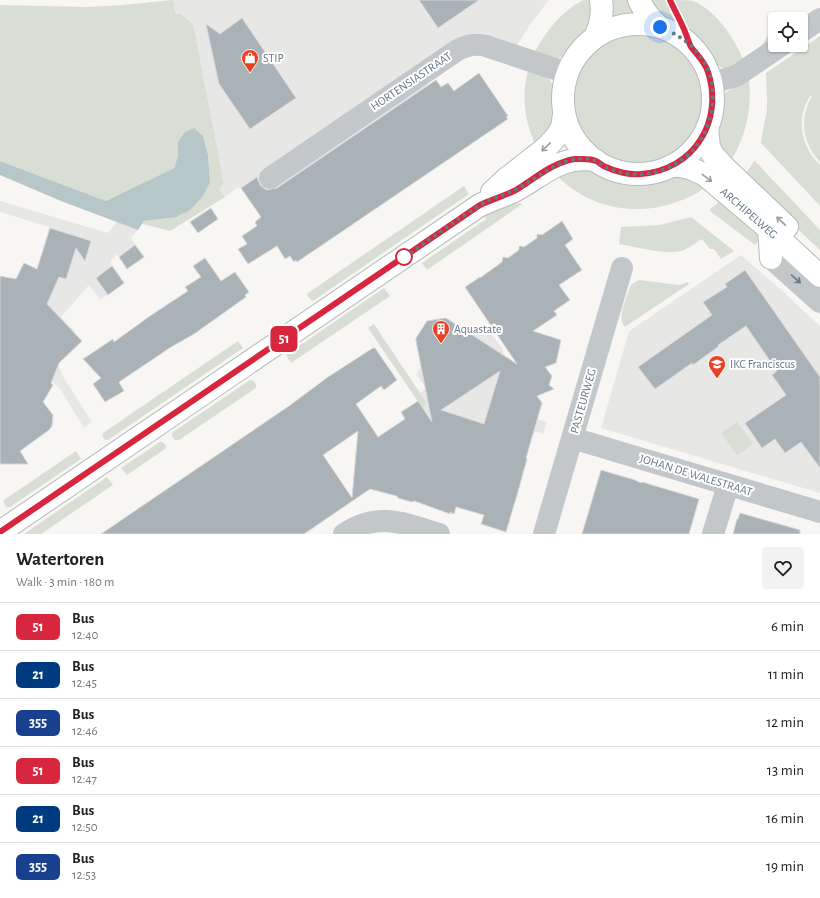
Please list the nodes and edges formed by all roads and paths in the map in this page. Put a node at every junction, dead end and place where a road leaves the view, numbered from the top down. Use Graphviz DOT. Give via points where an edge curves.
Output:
graph roads {
  1 [pos="602,0"];
  2 [pos="639,0"];
  3 [pos="820,19"];
  4 [pos="660,27"];
  5 [pos="808,27"];
  6 [pos="595,37"];
  7 [pos="772,52"];
  8 [pos="567,73"];
  9 [pos="711,83"];
  10 [pos="564,115"];
  11 [pos="707,128"];
  12 [pos="595,160"];
  13 [pos="671,166"];
  14 [pos="270,178"];
  15 [pos="480,205"];
  16 [pos="768,229"];
  17 [pos="771,258"];
  18 [pos="820,258"];
  19 [pos="622,268"];
  20 [pos="820,276"];
  21 [pos="820,302"];
  22 [pos="572,438"];
  23 [pos="728,485"];
  24 [pos="820,512"];
  25 [pos="0,532"];
  26 [pos="344,534"];
  27 [pos="439,534"];
  28 [pos="544,534"];
  29 [pos="713,534"];
  1 -- 6 [label="main road" via="600,28"];
  2 -- 4 [label="main road" via="652,21"];
  3 -- 5 [label="street"];
  4 -- 6 [label="main road" via="635,24 617,26"];
  4 -- 9 [label="main road" via="686,41 698,54 708,70"];
  6 -- 8 [label="main road" via="574,58"];
  7 -- 9 [label="street" via="736,76"];
  8 -- 10 [label="main road" via="562,92"];
  8 -- 14 [label="street, HORTENSIASTRAAT" via="486,46 467,45"];
  9 -- 11 [label="main road" via="713,106"];
  10 -- 12 [label="main road" via="577,144"];
  10 -- 15 [label="main road, one-way" via="557,136 506,179"];
  11 -- 13 [label="main road" via="690,154"];
  18 -- 11 [label="main road, ARCHIPELWEG, one-way" via="723,166 709,147"];
  12 -- 13 [label="main road" via="622,173 640,174"];
  12 -- 15 [label="main road" via="562,162 514,190"];
  13 -- 16 [label="main road, ARCHIPELWEG, one-way" via="690,168 705,175"];
  15 -- 25 [label="main road"];
  16 -- 17 [label="main road"];
  16 -- 20 [label="main road, ARCHIPELWEG"];
  17 -- 21 [label="street, ARCHIPELWEG, one-way"];
  19 -- 22 [label="street, PASTEURWEG"];
  22 -- 23 [label="street, JOHAN DE WALESTRAAT"];
  22 -- 28 [label="street, PASTEURWEG"];
  23 -- 24 [label="street, JOHAN DE WALESTRAAT"];
  23 -- 29 [label="street"];
  26 -- 27 [label="street" via="363,523 376,521 406,524"];
}
